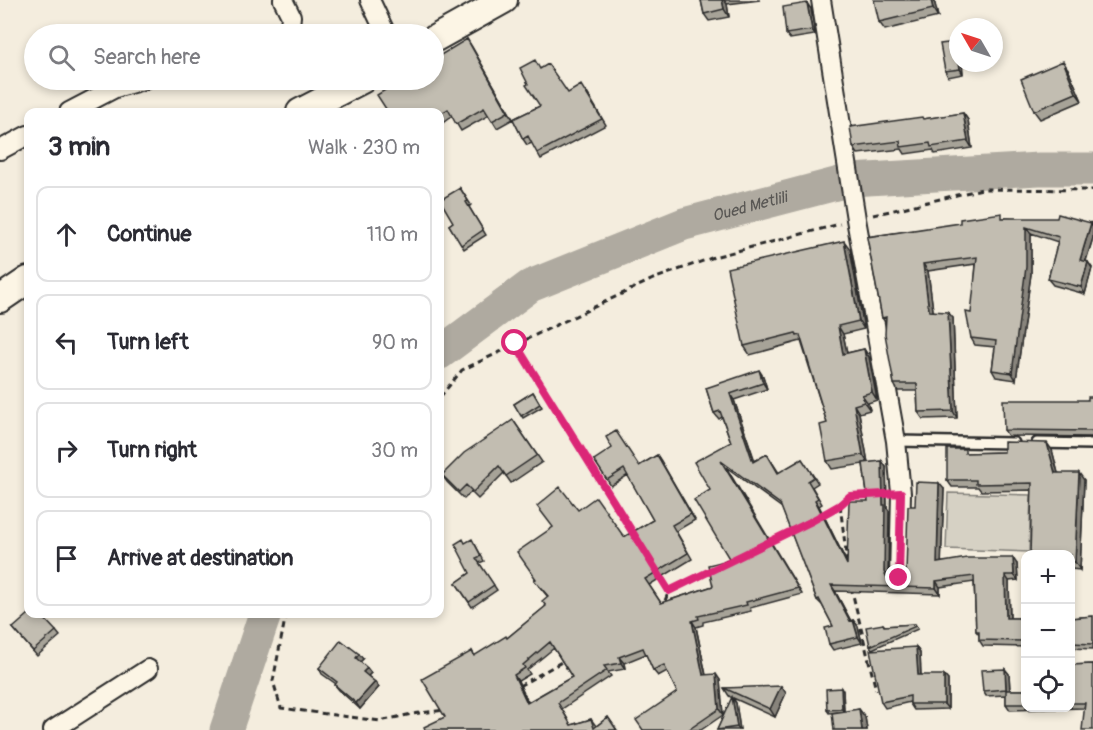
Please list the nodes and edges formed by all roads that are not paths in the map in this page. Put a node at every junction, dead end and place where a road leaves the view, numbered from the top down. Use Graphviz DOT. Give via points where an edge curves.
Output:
graph roads {
  1 [pos="283,0"];
  2 [pos="370,0"];
  3 [pos="504,0"];
  4 [pos="821,0"];
  5 [pos="290,24"];
  6 [pos="381,24"];
  7 [pos="444,33"];
  8 [pos="111,90"];
  9 [pos="343,90"];
  10 [pos="77,108"];
  11 [pos="308,108"];
  12 [pos="24,137"];
  13 [pos="0,150"];
  14 [pos="24,283"];
  15 [pos="0,299"];
  16 [pos="896,441"];
  17 [pos="1093,444"];
  18 [pos="899,578"];
  19 [pos="148,669"];
  20 [pos="53,730"];
  1 -- 5 [label="street" via="291,16"];
  2 -- 6 [label="street"];
  3 -- 7 [label="street"];
  4 -- 16 [label="street"];
  8 -- 10 [label="street"];
  9 -- 11 [label="street"];
  12 -- 13 [label="street"];
  14 -- 15 [label="street"];
  16 -- 17 [label="lane"];
  16 -- 18 [label="street" via="901,493"];
  19 -- 20 [label="street"];
}
